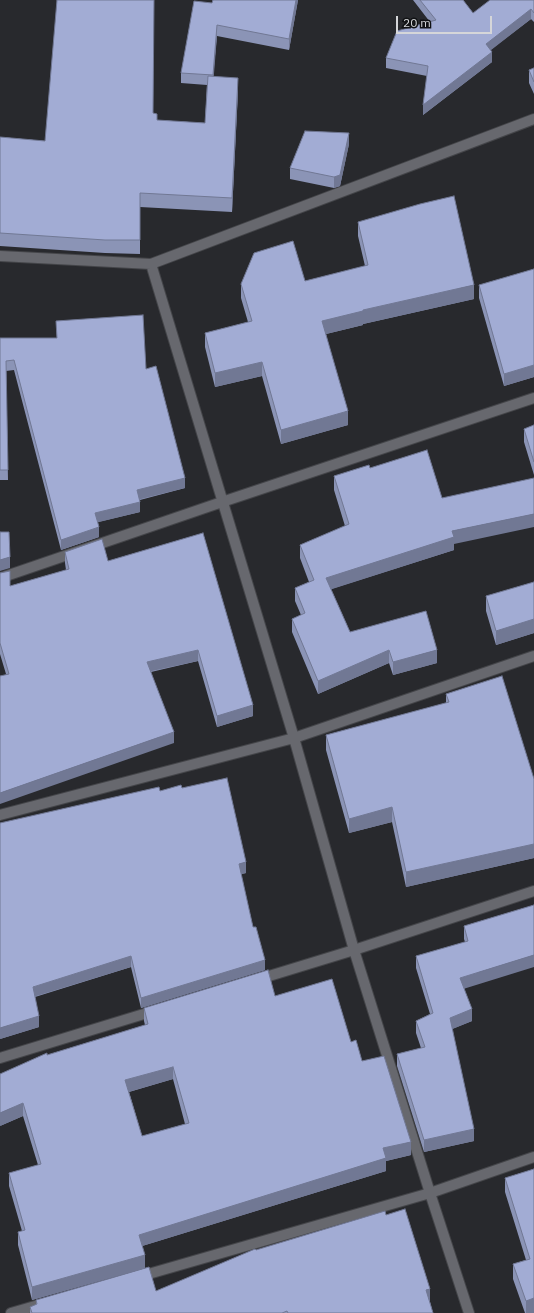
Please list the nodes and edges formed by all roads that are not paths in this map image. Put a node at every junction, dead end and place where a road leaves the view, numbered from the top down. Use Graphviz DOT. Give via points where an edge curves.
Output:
graph roads {
  1 [pos="534,119"];
  2 [pos="0,256"];
  3 [pos="151,264"];
  4 [pos="534,398"];
  5 [pos="222,502"];
  6 [pos="0,578"];
  7 [pos="534,656"];
  8 [pos="294,738"];
  9 [pos="0,815"];
  10 [pos="534,891"];
  11 [pos="354,950"];
  12 [pos="249,982"];
  13 [pos="166,1007"];
  14 [pos="0,1058"];
  15 [pos="534,1157"];
  16 [pos="430,1193"];
  17 [pos="125,1280"];
  18 [pos="49,1302"];
  19 [pos="11,1313"];
  20 [pos="469,1313"];
  1 -- 3 [label="street"];
  2 -- 3 [label="street"];
  3 -- 5 [label="street"];
  4 -- 5 [label="street"];
  5 -- 6 [label="street"];
  5 -- 8 [label="street"];
  7 -- 8 [label="street"];
  8 -- 9 [label="street"];
  8 -- 11 [label="street"];
  10 -- 11 [label="street"];
  11 -- 12 [label="street"];
  11 -- 16 [label="street"];
  13 -- 14 [label="street"];
  15 -- 16 [label="street"];
  16 -- 17 [label="street"];
  16 -- 20 [label="street"];
  18 -- 19 [label="street"];
}
